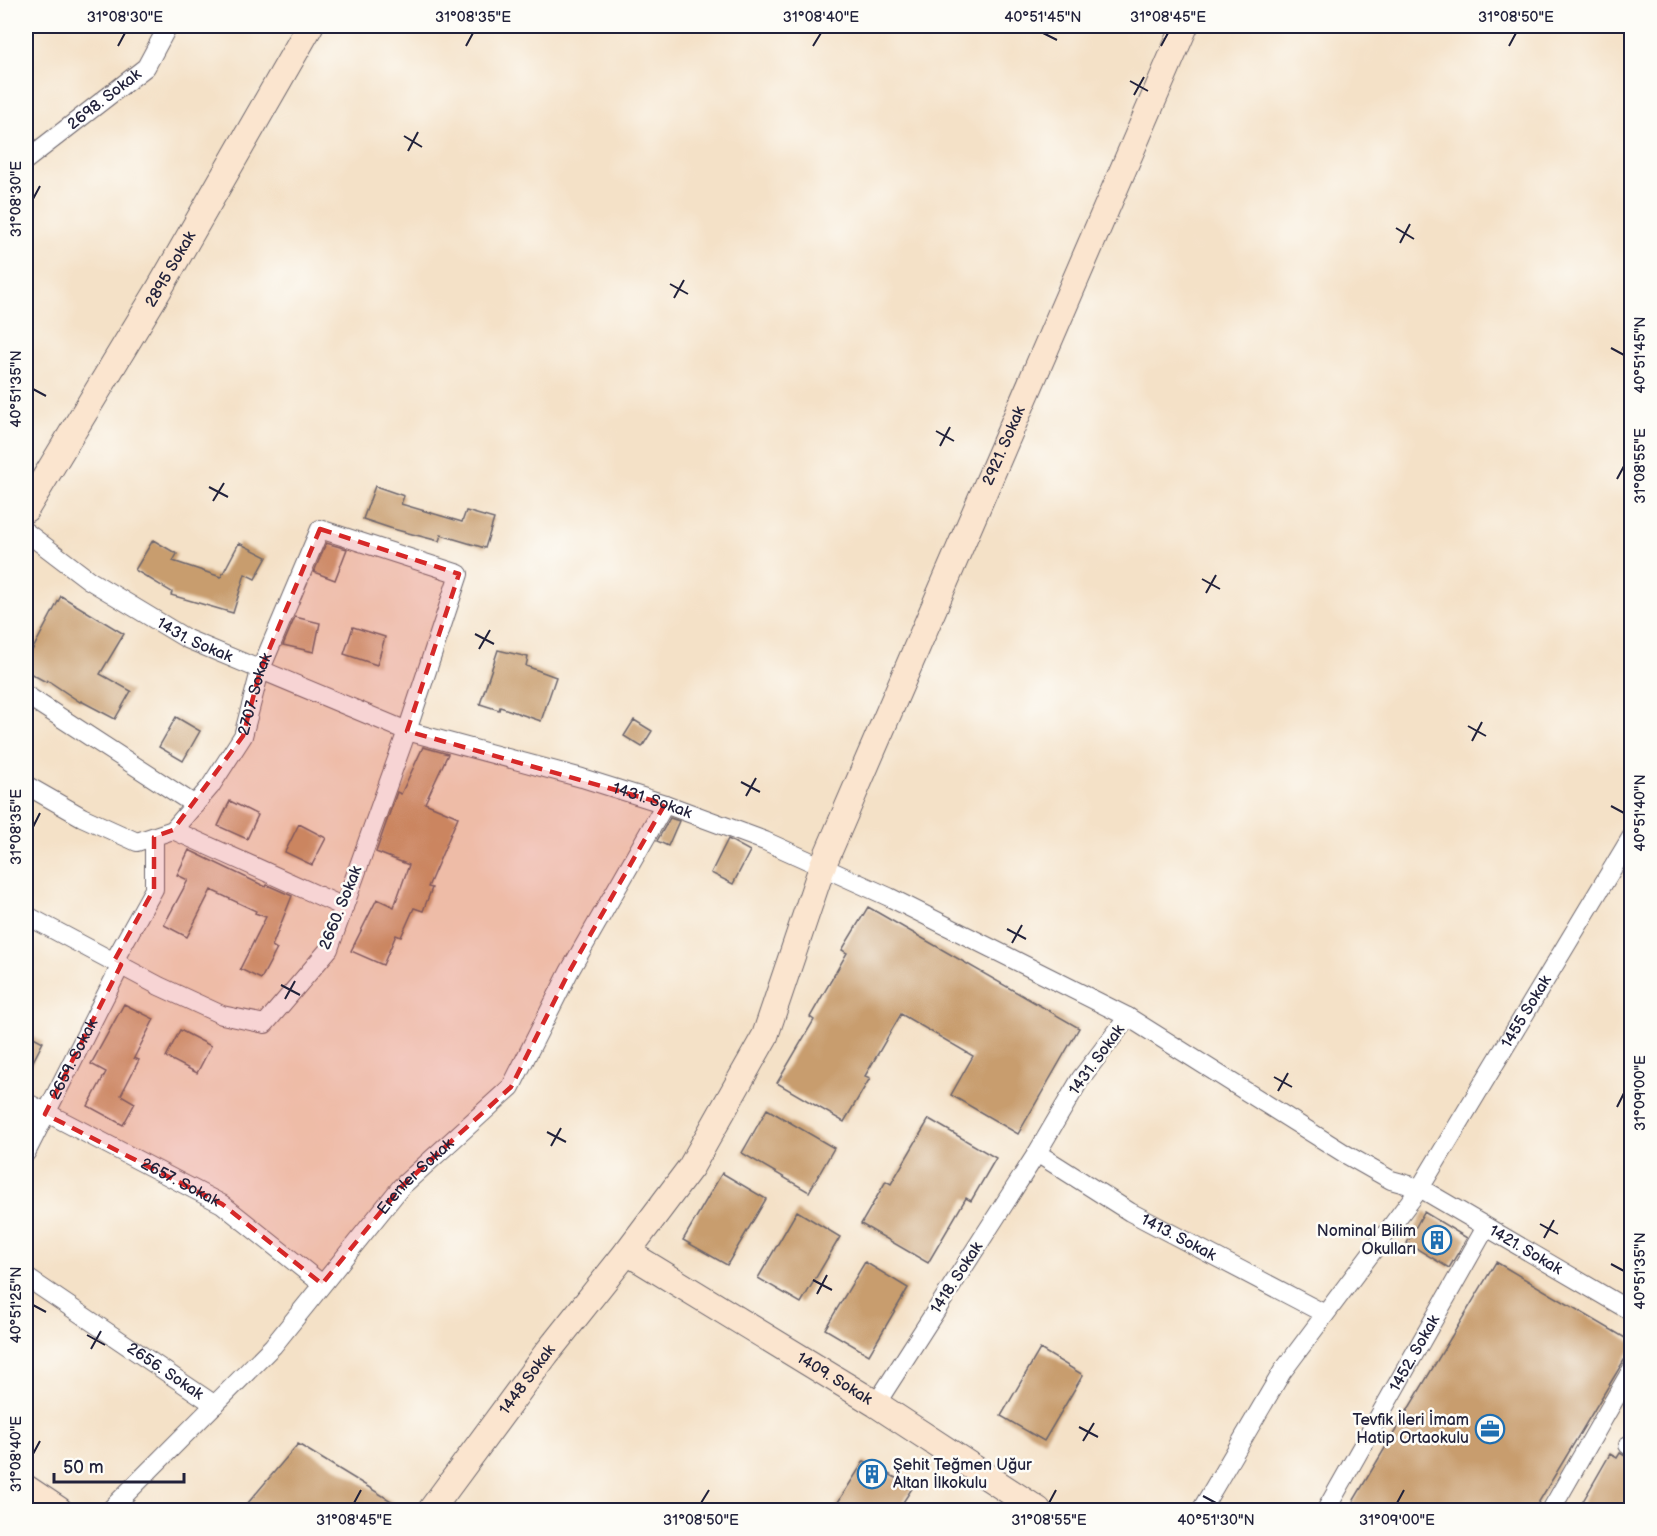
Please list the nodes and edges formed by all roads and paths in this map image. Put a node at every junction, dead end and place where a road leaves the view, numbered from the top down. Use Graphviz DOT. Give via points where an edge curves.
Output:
graph roads {
  1 [pos="168,26"];
  2 [pos="310,26"];
  3 [pos="1185,26"];
  4 [pos="26,160"];
  5 [pos="26,509"];
  6 [pos="26,532"];
  7 [pos="459,574"];
  8 [pos="260,670"];
  9 [pos="26,695"];
  10 [pos="407,731"];
  11 [pos="26,785"];
  12 [pos="665,804"];
  13 [pos="195,805"];
  14 [pos="173,830"];
  15 [pos="1632,836"];
  16 [pos="154,837"];
  17 [pos="822,867"];
  18 [pos="344,907"];
  19 [pos="26,915"];
  20 [pos="118,963"];
  21 [pos="1128,1017"];
  22 [pos="26,1102"];
  23 [pos="45,1114"];
  24 [pos="1038,1153"];
  25 [pos="26,1154"];
  26 [pos="1420,1188"];
  27 [pos="1486,1227"];
  28 [pos="627,1252"];
  29 [pos="26,1278"];
  30 [pos="322,1284"];
  31 [pos="1632,1312"];
  32 [pos="1325,1314"];
  33 [pos="1632,1369"];
  34 [pos="876,1404"];
  35 [pos="215,1405"];
  36 [pos="26,1488"];
  37 [pos="59,1510"];
  38 [pos="110,1510"];
  39 [pos="431,1510"];
  40 [pos="1038,1510"];
  41 [pos="1200,1510"];
  42 [pos="1326,1510"];
  43 [pos="1551,1510"];
  1 -- 4 [label="street, 2698. Sokak" via="146,67"];
  2 -- 5 [label="street, 2895 Sokak" via="158,291"];
  3 -- 17 [label="street, 2921. Sokak"];
  6 -- 8 [label="street, 1431. Sokak" via="89,580 187,639"];
  7 -- 8 [label="street, 2707. Sokak" via="320,529"];
  7 -- 10 [label="street, 2660. Sokak"];
  8 -- 10 [label="street, 1431. Sokak"];
  8 -- 13 [label="street, 2707. Sokak" via="243,736"];
  9 -- 13 [label="street"];
  10 -- 12 [label="street, 1431. Sokak"];
  10 -- 18 [label="street, 2660. Sokak"];
  11 -- 16 [label="street, 2707. Sokak" via="137,842"];
  12 -- 17 [label="street, 1431. Sokak"];
  12 -- 30 [label="street, Erenler Sokak" via="569,972 510,1086 401,1186"];
  13 -- 14 [label="street, 2707. Sokak"];
  14 -- 16 [label="street, 2707. Sokak"];
  14 -- 18 [label="street"];
  15 -- 26 [label="street, 1455 Sokak"];
  16 -- 20 [label="street, 2659. Sokak" via="154,889"];
  17 -- 21 [label="street, 1431. Sokak"];
  17 -- 28 [label="street, 2921. Sokak" via="765,1036 690,1167"];
  18 -- 20 [label="street, 2660. Sokak" via="329,949 265,1024 222,1015"];
  19 -- 20 [label="street"];
  20 -- 23 [label="street, 2659. Sokak"];
  21 -- 24 [label="street, 1431. Sokak" via="1081,1078"];
  21 -- 26 [label="street, 1421. Sokak" via="1347,1155 1391,1180"];
  22 -- 23 [label="street, 2657. Sokak"];
  23 -- 25 [label="street, 2659. Sokak"];
  23 -- 30 [label="street, 2657. Sokak" via="222,1204"];
  24 -- 32 [label="street, 1413. Sokak" via="1130,1212"];
  24 -- 34 [label="street, 1418. Sokak"];
  26 -- 27 [label="street, 1421. Sokak"];
  26 -- 32 [label="street, 1455 Sokak"];
  27 -- 31 [label="street, 1421. Sokak"];
  27 -- 42 [label="street, 1452. Sokak"];
  28 -- 34 [label="street, 1409. Sokak"];
  28 -- 39 [label="street, 1448 Sokak"];
  29 -- 35 [label="street, 2656. Sokak"];
  30 -- 35 [label="street, Erenler Sokak" via="273,1346"];
  32 -- 41 [label="street" via="1282,1372"];
  33 -- 43 [label="street"];
  34 -- 40 [label="street, 1409. Sokak"];
  35 -- 38 [label="street, Erenler Sokak"];
  36 -- 37 [label="street"];
}
